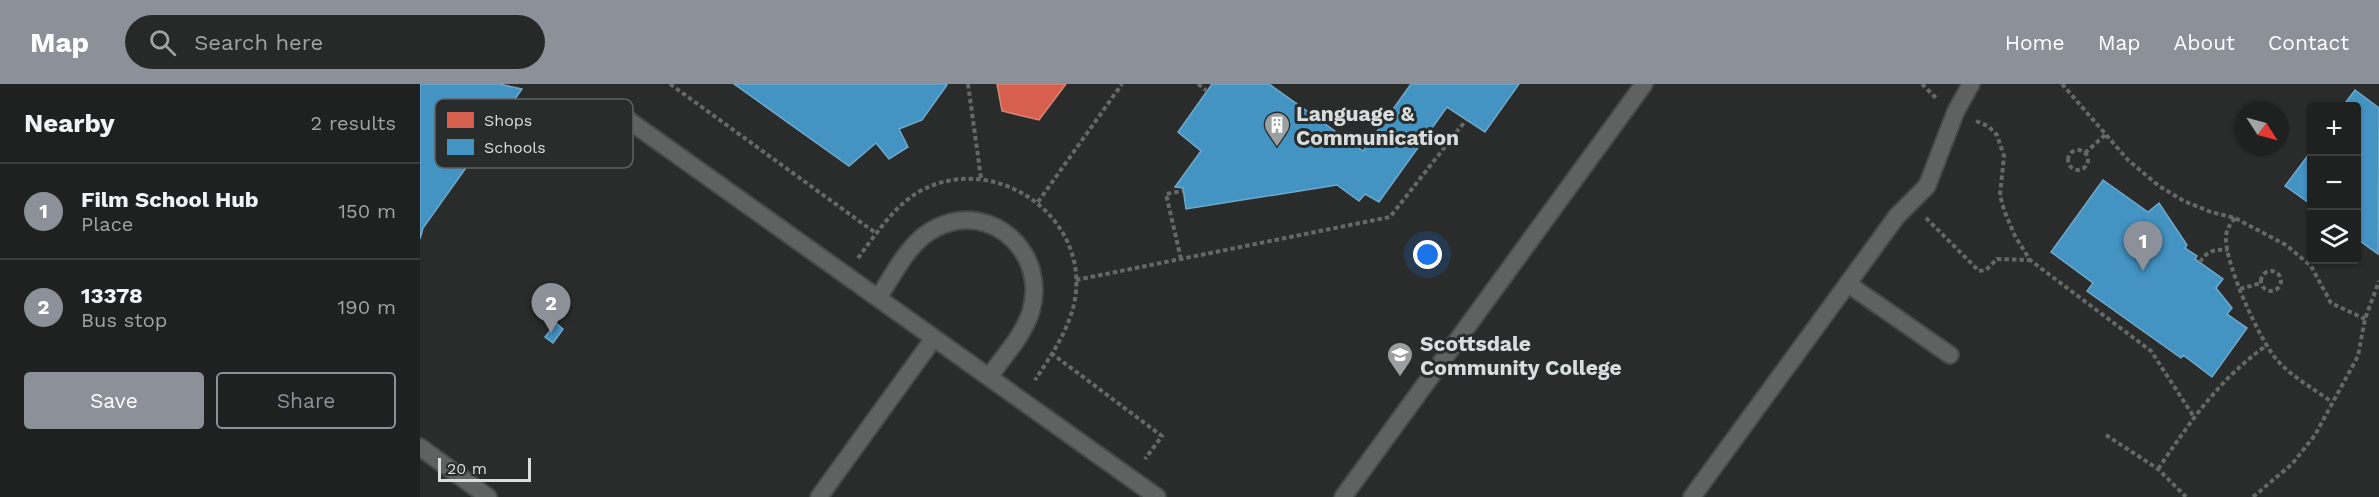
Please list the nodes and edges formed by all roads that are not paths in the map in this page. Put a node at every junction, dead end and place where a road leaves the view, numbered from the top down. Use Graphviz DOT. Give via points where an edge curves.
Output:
graph roads {
  1 [pos="1644,84"];
  2 [pos="1971,84"];
  3 [pos="633,123"];
  4 [pos="1848,284"];
  5 [pos="878,298"];
  6 [pos="934,339"];
  7 [pos="1950,355"];
  8 [pos="989,377"];
  9 [pos="420,447"];
  10 [pos="488,497"];
  11 [pos="819,497"];
  12 [pos="1157,497"];
  13 [pos="1344,497"];
  14 [pos="1692,497"];
  1 -- 13 [label="lane"];
  2 -- 4 [label="lane" via="1956,111 1927,186 1898,216"];
  3 -- 5 [label="lane"];
  4 -- 7 [label="lane"];
  4 -- 14 [label="lane"];
  5 -- 6 [label="lane"];
  5 -- 8 [label="lane" via="919,240 936,228 955,221 976,221 1013,238 1030,263 1035,293 1031,314"];
  6 -- 8 [label="lane"];
  6 -- 11 [label="lane"];
  8 -- 12 [label="lane"];
  9 -- 10 [label="lane"];
}
